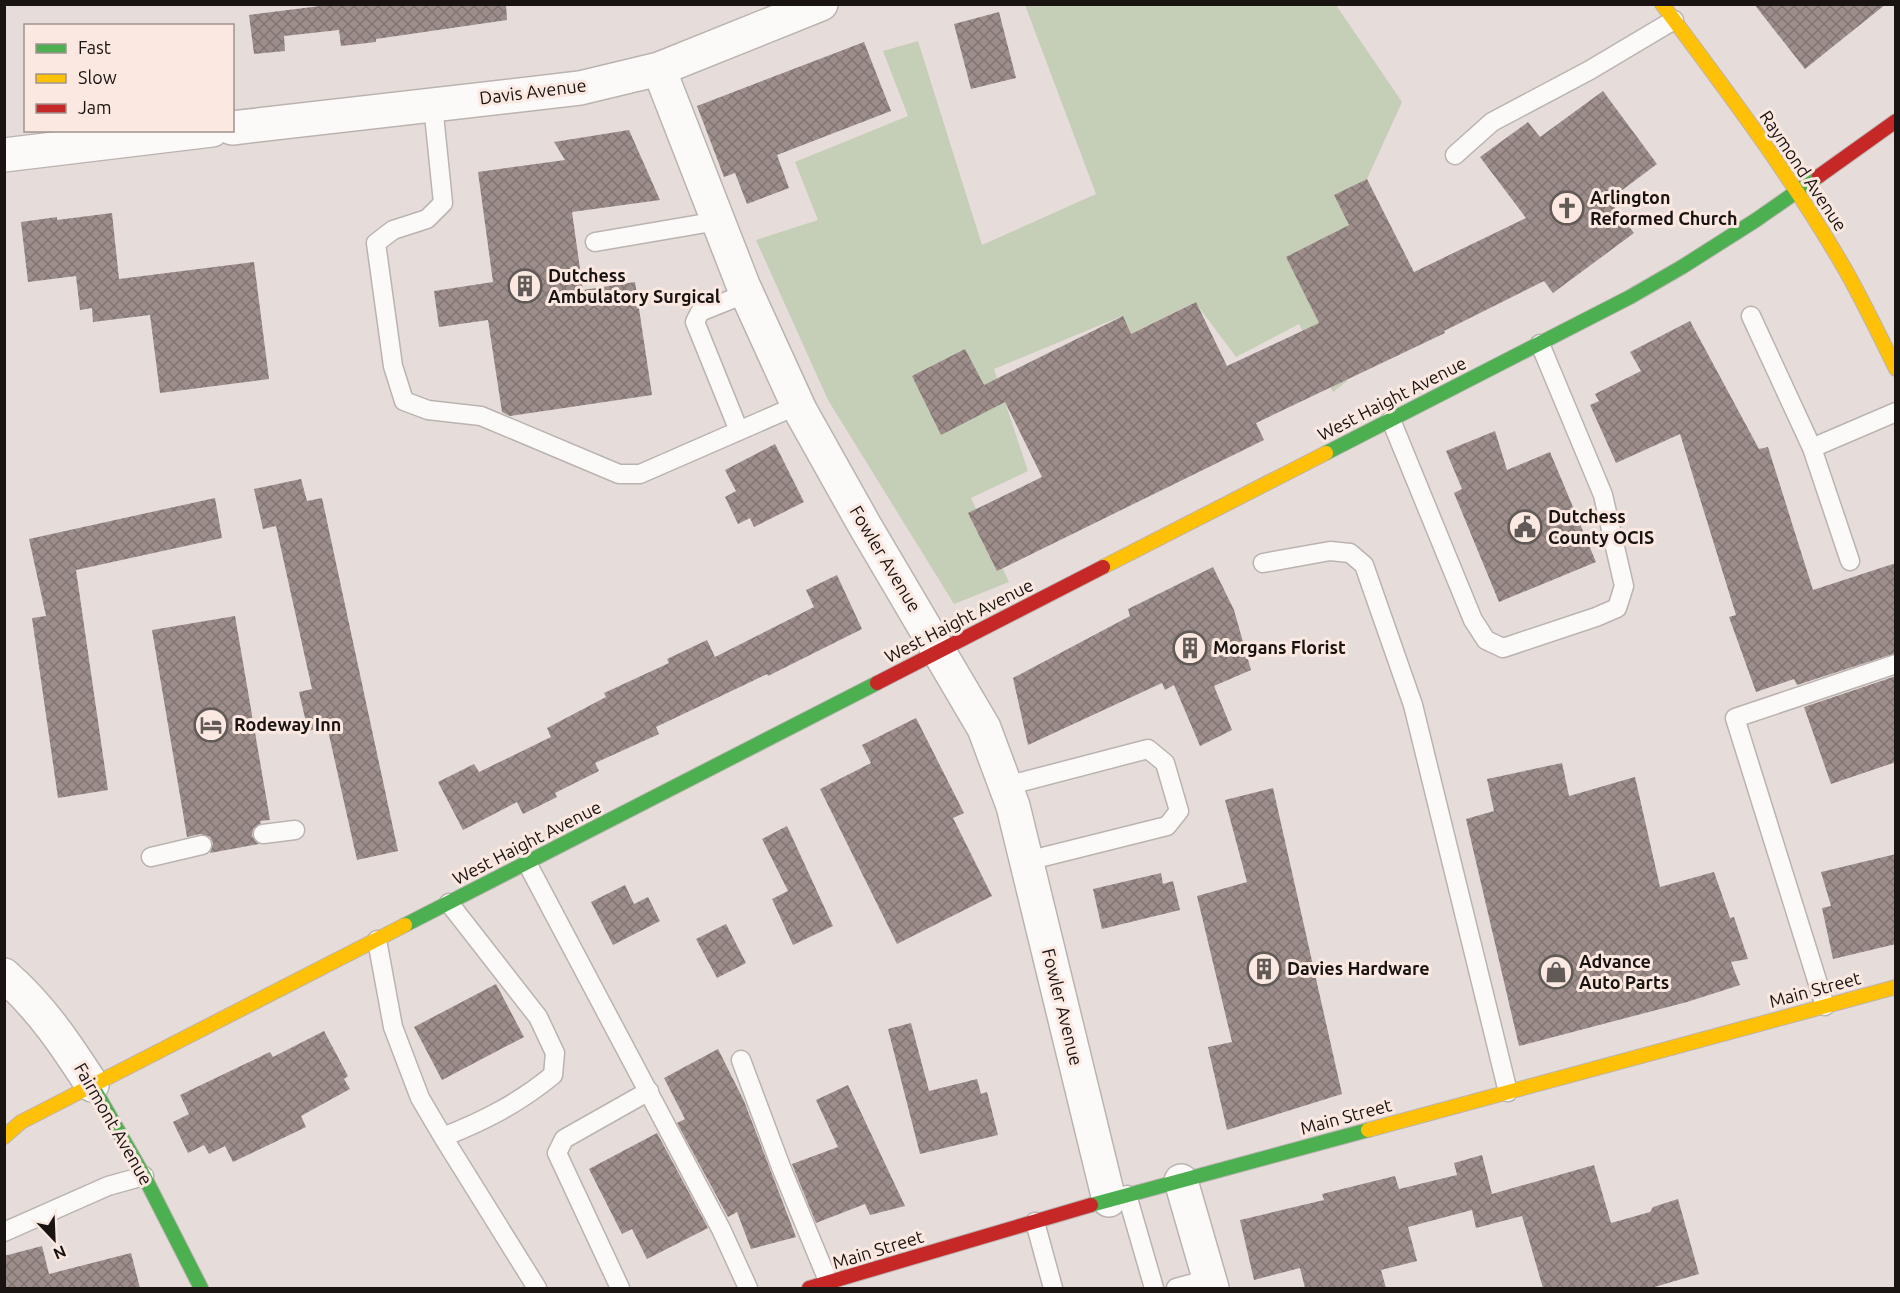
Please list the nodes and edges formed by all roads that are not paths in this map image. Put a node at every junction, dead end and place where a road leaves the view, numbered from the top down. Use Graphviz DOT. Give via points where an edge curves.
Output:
graph roads {
  1 [pos="821,4"];
  2 [pos="1662,4"];
  3 [pos="1674,20"];
  4 [pos="659,69"];
  5 [pos="433,105"];
  6 [pos="1896,121"];
  7 [pos="234,128"];
  8 [pos="195,132"];
  9 [pos="4,155"];
  10 [pos="1455,155"];
  11 [pos="1797,191"];
  12 [pos="718,221"];
  13 [pos="595,242"];
  14 [pos="747,293"];
  15 [pos="1751,316"];
  16 [pos="1540,344"];
  17 [pos="1896,369"];
  18 [pos="798,405"];
  19 [pos="1896,412"];
  20 [pos="1391,420"];
  21 [pos="739,431"];
  22 [pos="1812,448"];
  23 [pos="1850,561"];
  24 [pos="1263,563"];
  25 [pos="940,651"];
  26 [pos="1896,664"];
  27 [pos="1006,786"];
  28 [pos="295,830"];
  29 [pos="263,834"];
  30 [pos="202,845"];
  31 [pos="151,857"];
  32 [pos="1027,861"];
  33 [pos="527,863"];
  34 [pos="449,903"];
  35 [pos="377,940"];
  36 [pos="4,975"];
  37 [pos="1896,987"];
  38 [pos="1825,1006"];
  39 [pos="741,1060"];
  40 [pos="92,1085"];
  41 [pos="649,1091"];
  42 [pos="1508,1092"];
  43 [pos="4,1137"];
  44 [pos="443,1137"];
  45 [pos="144,1176"];
  46 [pos="1180,1181"];
  47 [pos="1118,1198"];
  48 [pos="1035,1222"];
  49 [pos="4,1232"];
  50 [pos="829,1283"];
  51 [pos="1210,1284"];
  52 [pos="201,1288"];
  53 [pos="537,1288"];
  54 [pos="620,1288"];
  55 [pos="748,1288"];
  56 [pos="808,1288"];
  57 [pos="1053,1288"];
  58 [pos="1154,1288"];
  59 [pos="1176,1288"];
  1 -- 4 [label="street, Davis Avenue"];
  2 -- 3 [label="main road, Raymond Avenue"];
  3 -- 10 [label="lane" via="1492,122"];
  3 -- 11 [label="main road, Raymond Avenue"];
  4 -- 5 [label="street, Davis Avenue" via="580,88"];
  4 -- 12 [label="street, Fowler Avenue"];
  5 -- 7 [label="street, Davis Avenue"];
  5 -- 21 [label="lane" via="443,203 428,219 393,231 376,243 393,366 404,401 428,410 481,416 619,474 640,474"];
  6 -- 11 [label="main road, West Haight Avenue"];
  8 -- 9 [label="street"];
  11 -- 16 [label="main road, West Haight Avenue" via="1682,267"];
  11 -- 17 [label="main road, Raymond Avenue" via="1848,273"];
  12 -- 13 [label="lane"];
  12 -- 14 [label="street, Fowler Avenue"];
  14 -- 18 [label="street, Fowler Avenue"];
  14 -- 21 [label="lane" via="700,312 695,322"];
  15 -- 22 [label="lane"];
  16 -- 20 [label="main road, West Haight Avenue"];
  16 -- 20 [label="lane" via="1603,495 1624,586 1617,608 1503,648 1486,640 1473,620"];
  18 -- 21 [label="lane"];
  18 -- 25 [label="street, Fowler Avenue"];
  19 -- 22 [label="lane"];
  20 -- 25 [label="main road, West Haight Avenue"];
  22 -- 23 [label="lane"];
  24 -- 42 [label="lane" via="1330,550 1350,553 1364,565 1413,705"];
  25 -- 27 [label="street, Fowler Avenue" via="984,728"];
  25 -- 33 [label="main road, West Haight Avenue"];
  26 -- 38 [label="lane" via="1735,718"];
  27 -- 32 [label="street, Fowler Avenue"];
  27 -- 32 [label="lane" via="1148,749 1166,764 1179,811 1167,826"];
  28 -- 29 [label="lane"];
  30 -- 31 [label="lane"];
  32 -- 47 [label="street, Fowler Avenue"];
  33 -- 34 [label="main road, West Haight Avenue"];
  33 -- 41 [label="lane"];
  34 -- 35 [label="main road, West Haight Avenue"];
  34 -- 44 [label="lane" via="538,1017 555,1053 553,1075 531,1093 481,1122"];
  35 -- 40 [label="main road, West Haight Avenue"];
  35 -- 44 [label="lane" via="393,1027 420,1098"];
  36 -- 40 [label="street, Fairmont Avenue" via="47,1018"];
  37 -- 38 [label="main road, Main Street"];
  38 -- 42 [label="main road, Main Street"];
  39 -- 50 [label="lane"];
  40 -- 43 [label="main road, West Haight Avenue" via="21,1122"];
  40 -- 45 [label="main road, Fairmont Avenue"];
  41 -- 54 [label="lane" via="564,1139 557,1153"];
  41 -- 55 [label="lane"];
  42 -- 46 [label="main road, Main Street"];
  44 -- 53 [label="lane"];
  45 -- 49 [label="lane" via="108,1186"];
  45 -- 52 [label="main road, Fairmont Avenue"];
  46 -- 47 [label="main road, Main Street"];
  46 -- 51 [label="street"];
  47 -- 48 [label="main road, Main Street"];
  47 -- 58 [label="lane"];
  48 -- 50 [label="main road, Main Street"];
  48 -- 57 [label="lane"];
  50 -- 56 [label="main road, Main Street"];
  51 -- 59 [label="lane"];
}
